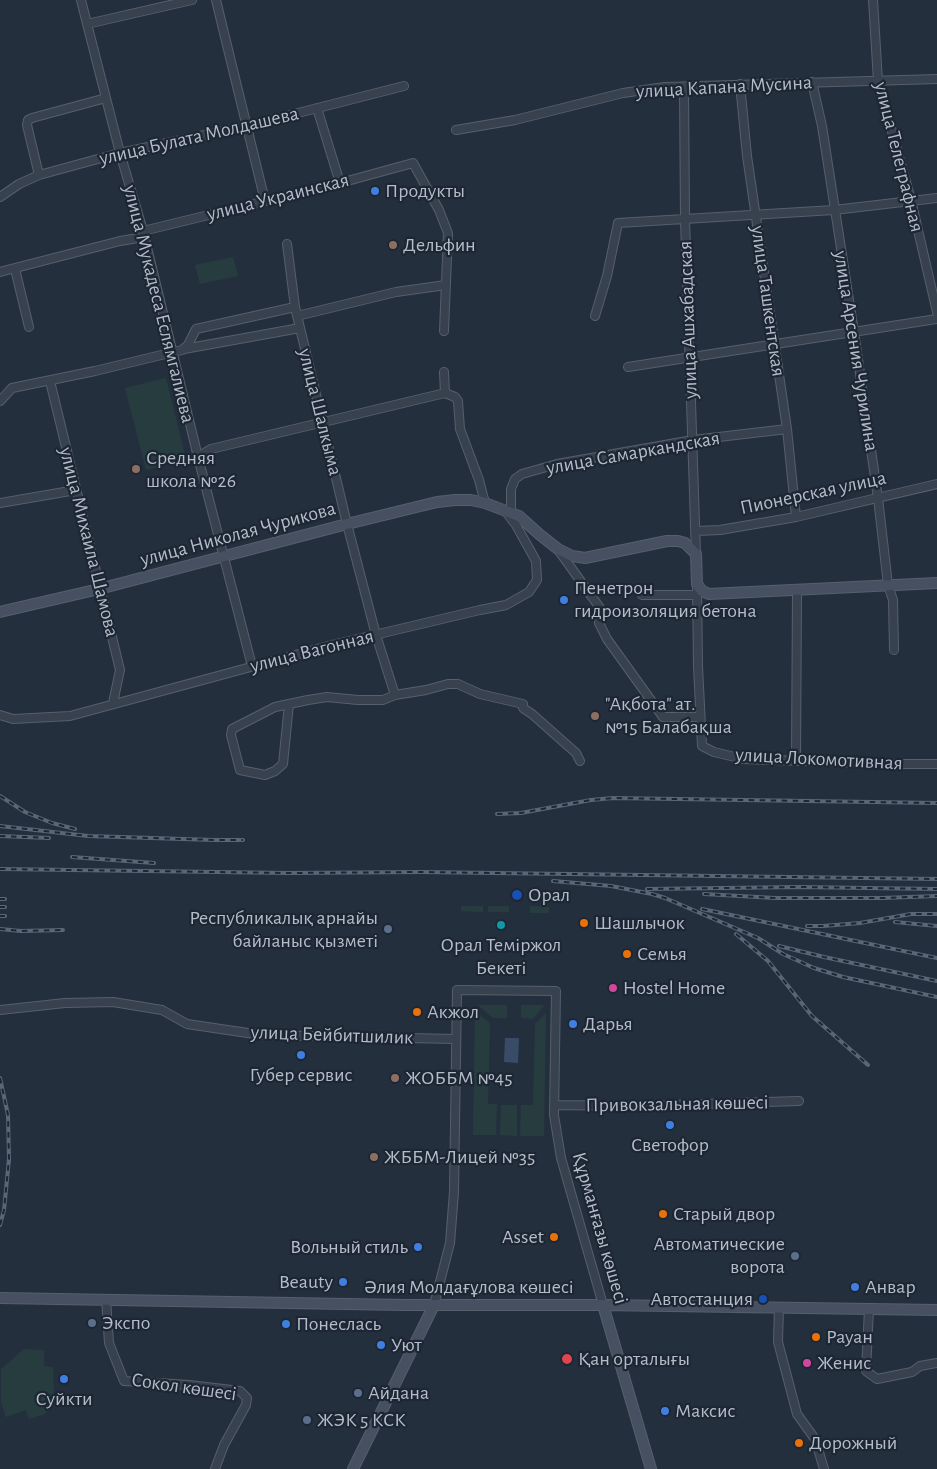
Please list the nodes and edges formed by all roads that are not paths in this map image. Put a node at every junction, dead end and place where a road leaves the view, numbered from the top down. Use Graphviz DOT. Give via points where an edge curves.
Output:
graph roads {
  1 [pos="81,0"];
  2 [pos="192,0"];
  3 [pos="216,0"];
  4 [pos="873,0"];
  5 [pos="87,24"];
  6 [pos="937,79"];
  7 [pos="878,81"];
  8 [pos="812,82"];
  9 [pos="740,84"];
  10 [pos="404,86"];
  11 [pos="684,87"];
  12 [pos="106,98"];
  13 [pos="318,108"];
  14 [pos="247,126"];
  15 [pos="456,130"];
  16 [pos="120,153"];
  17 [pos="39,175"];
  18 [pos="340,183"];
  19 [pos="0,197"];
  20 [pos="937,198"];
  21 [pos="911,200"];
  22 [pos="265,201"];
  23 [pos="834,210"];
  24 [pos="755,216"];
  25 [pos="685,218"];
  26 [pos="143,234"];
  27 [pos="287,244"];
  28 [pos="15,269"];
  29 [pos="0,272"];
  30 [pos="446,285"];
  31 [pos="295,307"];
  32 [pos="937,312"];
  33 [pos="297,316"];
  34 [pos="595,316"];
  35 [pos="937,319"];
  36 [pos="29,327"];
  37 [pos="300,328"];
  38 [pos="444,331"];
  39 [pos="854,332"];
  40 [pos="774,344"];
  41 [pos="182,350"];
  42 [pos="172,352"];
  43 [pos="689,358"];
  44 [pos="628,367"];
  45 [pos="444,372"];
  46 [pos="50,381"];
  47 [pos="445,393"];
  48 [pos="0,401"];
  49 [pos="324,423"];
  50 [pos="787,429"];
  51 [pos="692,440"];
  52 [pos="198,457"];
  53 [pos="937,484"];
  54 [pos="76,490"];
  55 [pos="878,498"];
  56 [pos="0,503"];
  57 [pos="485,503"];
  58 [pos="508,510"];
  59 [pos="796,517"];
  60 [pos="347,524"];
  61 [pos="696,531"];
  62 [pos="558,549"];
  63 [pos="696,554"];
  64 [pos="224,556"];
  65 [pos="937,583"];
  66 [pos="888,585"];
  67 [pos="99,589"];
  68 [pos="697,590"];
  69 [pos="797,591"];
  70 [pos="642,595"];
  71 [pos="0,612"];
  72 [pos="376,635"];
  73 [pos="894,650"];
  74 [pos="252,666"];
  75 [pos="395,695"];
  76 [pos="114,703"];
  77 [pos="289,704"];
  78 [pos="0,715"];
  79 [pos="700,717"];
  80 [pos="580,761"];
  81 [pos="796,761"];
  82 [pos="937,764"];
  83 [pos="0,1010"];
  84 [pos="456,1039"];
  85 [pos="799,1101"];
  86 [pos="554,1105"];
  87 [pos="0,1298"];
  88 [pos="106,1299"];
  89 [pos="434,1305"];
  90 [pos="603,1305"];
  91 [pos="779,1308"];
  92 [pos="868,1309"];
  93 [pos="937,1310"];
  94 [pos="937,1363"];
  95 [pos="215,1469"];
  96 [pos="352,1469"];
  97 [pos="651,1469"];
  98 [pos="824,1469"];
  1 -- 5 [label="street, улица Мукадеса Еслямгалиева"];
  2 -- 5 [label="street"];
  3 -- 14 [label="street"];
  4 -- 7 [label="street, улица Телеграфная"];
  5 -- 12 [label="street, улица Мукадеса Еслямгалиева"];
  6 -- 7 [label="street, улица Капана Мусина"];
  7 -- 8 [label="street, улица Капана Мусина"];
  7 -- 21 [label="street, улица Телеграфная"];
  8 -- 9 [label="street, улица Капана Мусина"];
  8 -- 23 [label="street, улица Арсения Чурилина"];
  9 -- 11 [label="street, улица Капана Мусина"];
  9 -- 24 [label="street, улица Ташкентская"];
  10 -- 13 [label="street, улица Булата Молдашева"];
  11 -- 15 [label="street, улица Капана Мусина" via="623,93 515,120"];
  11 -- 25 [label="street, улица Ашхабадская"];
  12 -- 16 [label="street, улица Мукадеса Еслямгалиева"];
  12 -- 17 [label="street" via="28,120"];
  13 -- 14 [label="street, улица Булата Молдашева"];
  13 -- 18 [label="street"];
  14 -- 16 [label="street, улица Булата Молдашева"];
  14 -- 22 [label="street"];
  16 -- 17 [label="street, улица Булата Молдашева"];
  16 -- 26 [label="street, улица Мукадеса Еслямгалиева"];
  17 -- 19 [label="street, улица Булата Молдашева"];
  18 -- 22 [label="street, улица Украинская"];
  18 -- 30 [label="street, улица Украинская" via="413,163 440,210 448,233"];
  20 -- 21 [label="street"];
  21 -- 23 [label="street"];
  21 -- 32 [label="street, улица Телеграфная"];
  22 -- 26 [label="street, улица Украинская"];
  23 -- 24 [label="street"];
  23 -- 39 [label="street, улица Арсения Чурилина"];
  24 -- 25 [label="street"];
  24 -- 40 [label="street, улица Ташкентская"];
  25 -- 34 [label="street" via="618,223"];
  25 -- 43 [label="street, улица Ашхабадская"];
  26 -- 28 [label="street, улица Украинская"];
  26 -- 42 [label="street, улица Мукадеса Еслямгалиева"];
  27 -- 31 [label="street, улица Шалкыма"];
  28 -- 29 [label="street, улица Украинская"];
  28 -- 36 [label="street"];
  30 -- 33 [label="street" via="396,292"];
  30 -- 38 [label="street"];
  31 -- 33 [label="street, улица Шалкыма"];
  31 -- 41 [label="street" via="196,329"];
  33 -- 37 [label="street, улица Шалкыма"];
  35 -- 39 [label="street"];
  37 -- 41 [label="street"];
  37 -- 49 [label="street, улица Шалкыма"];
  39 -- 40 [label="street"];
  39 -- 55 [label="street, улица Арсения Чурилина"];
  40 -- 43 [label="street"];
  40 -- 50 [label="street, улица Ташкентская"];
  41 -- 42 [label="street"];
  42 -- 46 [label="street"];
  42 -- 52 [label="street, улица Мукадеса Еслямгалиева"];
  43 -- 44 [label="street"];
  43 -- 51 [label="street, улица Ашхабадская"];
  45 -- 47 [label="street"];
  46 -- 48 [label="street" via="12,388"];
  46 -- 54 [label="street, улица Михаила Шамова"];
  47 -- 49 [label="street"];
  47 -- 57 [label="street" via="458,401 460,429"];
  49 -- 52 [label="street" via="211,449"];
  49 -- 60 [label="street, улица Шалкыма"];
  50 -- 51 [label="street, улица Самаркандская"];
  50 -- 59 [label="street, улица Ташкентская"];
  51 -- 58 [label="street, улица Самаркандская" via="557,464 522,474 515,479 511,489"];
  51 -- 61 [label="street, улица Ашхабадская"];
  52 -- 64 [label="street, улица Мукадеса Еслямгалиева"];
  53 -- 55 [label="street, Пионерская улица"];
  54 -- 56 [label="street"];
  54 -- 67 [label="street, улица Михаила Шамова"];
  55 -- 59 [label="street, Пионерская улица"];
  55 -- 66 [label="street, улица Арсения Чурилина"];
  57 -- 58 [label="street, улица Николая Чурикова"];
  57 -- 60 [label="street, улица Николая Чурикова" via="471,500 437,502"];
  58 -- 62 [label="street, улица Николая Чурикова"];
  58 -- 72 [label="street, улица Вагонная" via="536,561 537,580 529,592 506,606"];
  59 -- 61 [label="street, Пионерская улица"];
  60 -- 64 [label="street, улица Николая Чурикова"];
  60 -- 72 [label="street, улица Шалкыма"];
  61 -- 63 [label="street, улица Ашхабадская"];
  62 -- 63 [label="street, улица Николая Чурикова" via="586,558 678,540"];
  62 -- 79 [label="street" via="600,608 600,623 607,639 663,717"];
  63 -- 68 [label="street"];
  64 -- 67 [label="street, улица Николая Чурикова"];
  64 -- 74 [label="street, улица Мукадеса Еслямгалиева"];
  65 -- 66 [label="street"];
  66 -- 69 [label="street"];
  66 -- 73 [label="street, улица Арсения Чурилина" via="893,600"];
  67 -- 71 [label="street, улица Николая Чурикова"];
  67 -- 76 [label="street, улица Михаила Шамова" via="120,670"];
  68 -- 69 [label="street" via="709,594"];
  68 -- 70 [label="street"];
  68 -- 79 [label="street"];
  69 -- 81 [label="street"];
  72 -- 74 [label="street, улица Вагонная"];
  72 -- 75 [label="street, улица Шалкыма"];
  74 -- 76 [label="street, улица Вагонная"];
  75 -- 77 [label="street" via="383,700 327,697"];
  75 -- 80 [label="street" via="458,684 480,694 522,704 576,753"];
  76 -- 78 [label="street, улица Вагонная" via="70,716 13,719"];
  77 -- 77 [label="street" via="283,764 266,774 240,770 232,729 275,707"];
  79 -- 81 [label="street, улица Локомотивная" via="702,746 714,752 743,759"];
  81 -- 82 [label="street, улица Локомотивная"];
  83 -- 84 [label="street, улица Бейбитшилик" via="112,1002 162,1010 188,1024 261,1035"];
  84 -- 86 [label="street, Құрманғазы көшесі" via="456,990 556,991"];
  84 -- 89 [label="street" via="450,1243"];
  85 -- 86 [label="street, Привокзальная көшесі"];
  86 -- 90 [label="street, Құрманғазы көшесі" via="561,1158"];
  87 -- 88 [label="street, Әлия Молдағұлова көшесі"];
  88 -- 89 [label="street, Әлия Молдағұлова көшесі"];
  88 -- 95 [label="street, Сокол көшесі" via="109,1343 124,1381 240,1391 247,1398"];
  89 -- 90 [label="street, Әлия Молдағұлова көшесі"];
  89 -- 96 [label="street"];
  90 -- 91 [label="street, Әлия Молдағұлова көшесі"];
  90 -- 97 [label="street, Құрманғазы көшесі"];
  91 -- 92 [label="street, Әлия Молдағұлова көшесі"];
  91 -- 98 [label="street" via="778,1342 796,1414 815,1439"];
  92 -- 93 [label="street, Әлия Молдағұлова көшесі"];
  92 -- 94 [label="street" via="866,1371 878,1379"];
}
